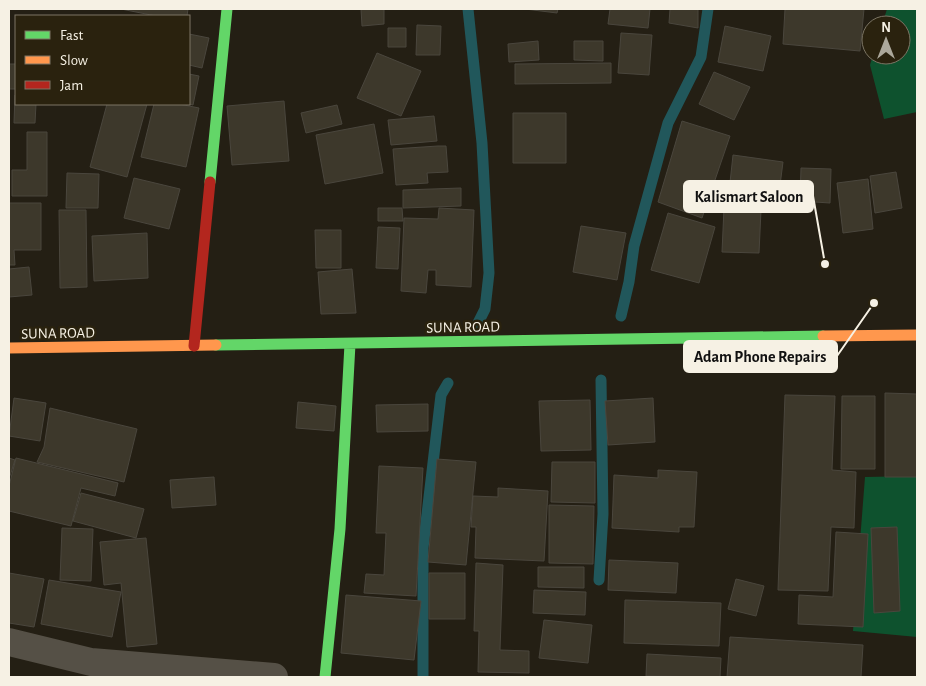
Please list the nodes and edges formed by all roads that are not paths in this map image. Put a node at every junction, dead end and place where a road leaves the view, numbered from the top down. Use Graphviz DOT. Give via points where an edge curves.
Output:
graph roads {
  1 [pos="227,9"];
  2 [pos="917,334"];
  3 [pos="350,344"];
  4 [pos="194,346"];
  5 [pos="9,348"];
  6 [pos="9,642"];
  7 [pos="274,677"];
  8 [pos="325,677"];
  1 -- 4 [label="street"];
  2 -- 3 [label="street, SUNA ROAD"];
  3 -- 4 [label="street, SUNA ROAD"];
  3 -- 8 [label="street" via="340,529"];
  4 -- 5 [label="street, SUNA ROAD"];
  6 -- 7 [label="street" via="91,662"];
}
